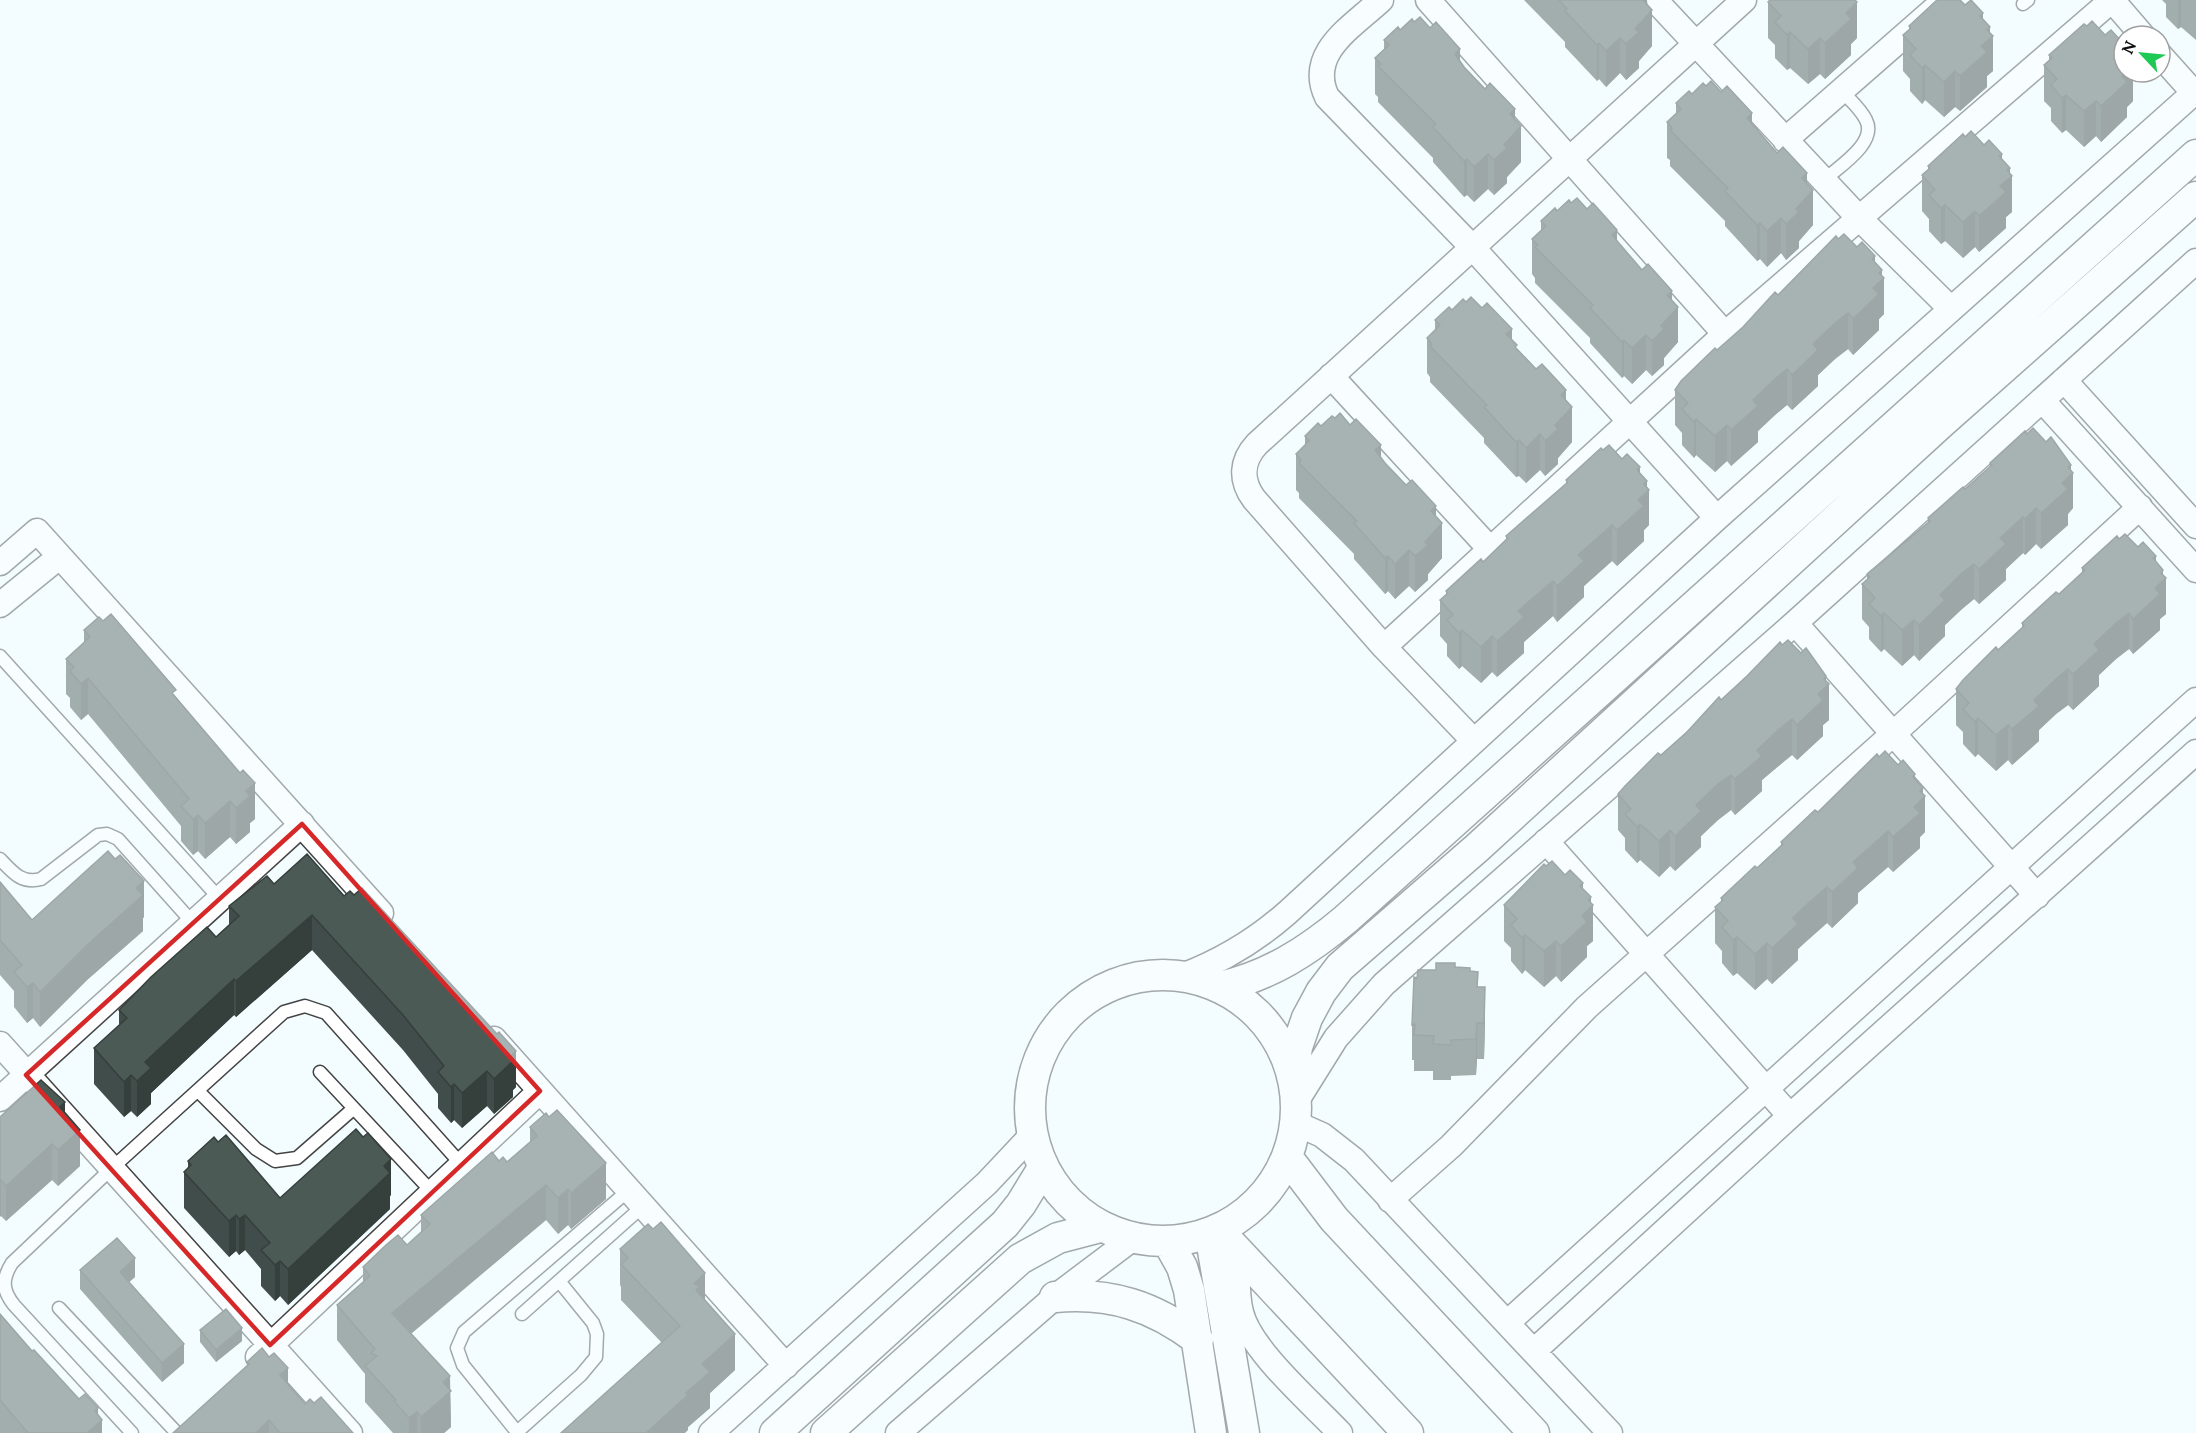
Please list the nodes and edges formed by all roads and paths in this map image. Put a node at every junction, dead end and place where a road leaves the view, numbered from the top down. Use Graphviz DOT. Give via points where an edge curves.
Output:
graph roads {
  1 [pos="1381,0"];
  2 [pos="1428,0"];
  3 [pos="1655,0"];
  4 [pos="1744,0"];
  5 [pos="1945,0"];
  6 [pos="2112,0"];
  7 [pos="2133,24"];
  8 [pos="1695,45"];
  9 [pos="2172,68"];
  10 [pos="1842,91"];
  11 [pos="2195,92"];
  12 [pos="1785,140"];
  13 [pos="2196,155"];
  14 [pos="1570,160"];
  15 [pos="1823,181"];
  16 [pos="2196,197"];
  17 [pos="1859,218"];
  18 [pos="1473,248"];
  19 [pos="2196,261"];
  20 [pos="1951,309"];
  21 [pos="1725,334"];
  22 [pos="1331,376"];
  23 [pos="2064,380"];
  24 [pos="2042,400"];
  25 [pos="1631,421"];
  26 [pos="2140,507"];
  27 [pos="1717,518"];
  28 [pos="2196,526"];
  29 [pos="1490,549"];
  30 [pos="59,557"];
  31 [pos="0,562"];
  32 [pos="2196,570"];
  33 [pos="0,605"];
  34 [pos="1795,623"];
  35 [pos="1384,647"];
  36 [pos="0,656"];
  37 [pos="2196,700"];
  38 [pos="1893,734"];
  39 [pos="1473,740"];
  40 [pos="2196,752"];
  41 [pos="302,824"];
  42 [pos="1546,841"];
  43 [pos="0,860"];
  44 [pos="2012,868"];
  45 [pos="2037,896"];
  46 [pos="220,899"];
  47 [pos="194,923"];
  48 [pos="397,931"];
  49 [pos="1644,955"];
  50 [pos="1182,976"];
  51 [pos="1220,987"];
  52 [pos="477,1020"];
  53 [pos="0,1044"];
  54 [pos="320,1072"];
  55 [pos="26,1075"];
  56 [pos="1767,1089"];
  57 [pos="198,1091"];
  58 [pos="540,1091"];
  59 [pos="0,1099"];
  60 [pos="1295,1101"];
  61 [pos="353,1109"];
  62 [pos="1790,1116"];
  63 [pos="1032,1135"];
  64 [pos="1287,1157"];
  65 [pos="462,1165"];
  66 [pos="1043,1168"];
  67 [pos="111,1169"];
  68 [pos="433,1193"];
  69 [pos="636,1198"];
  70 [pos="1390,1200"];
  71 [pos="1100,1227"];
  72 [pos="1214,1232"];
  73 [pos="1132,1239"];
  74 [pos="1167,1242"];
  75 [pos="1238,1252"];
  76 [pos="559,1281"];
  77 [pos="1055,1297"];
  78 [pos="59,1308"];
  79 [pos="522,1314"];
  80 [pos="1507,1323"];
  81 [pos="1198,1340"];
  82 [pos="270,1345"];
  83 [pos="1534,1351"];
  84 [pos="786,1366"];
  85 [pos="244,1369"];
  86 [pos="182,1427"];
  87 [pos="516,1432"];
  88 [pos="132,1433"];
  89 [pos="350,1433"];
  90 [pos="711,1433"];
  91 [pos="775,1433"];
  92 [pos="826,1433"];
  93 [pos="898,1433"];
  94 [pos="1211,1433"];
  95 [pos="1244,1433"];
  96 [pos="1340,1433"];
  97 [pos="1408,1433"];
  98 [pos="1534,1433"];
  99 [pos="1610,1433"];
  1 -- 18 [label="street" via="1328,50 1320,73 1322,86 1335,106"];
  2 -- 14 [label="street"];
  3 -- 8 [label="street"];
  4 -- 8 [label="street"];
  5 -- 10 [label="street"];
  6 -- 7 [label="street"];
  6 -- 17 [label="street"];
  8 -- 12 [label="street"];
  8 -- 14 [label="street"];
  9 -- 11 [label="street"];
  10 -- 12 [label="street"];
  10 -- 15 [label="lane" via="1866,119 1868,136"];
  11 -- 20 [label="street"];
  12 -- 15 [label="street"];
  13 -- 51 [label="street" via="1346,919 1294,959 1263,974"];
  14 -- 18 [label="street"];
  14 -- 21 [label="street"];
  15 -- 17 [label="street"];
  16 -- 60 [label="street" via="1477,848 1340,967 1307,1018 1298,1047"];
  17 -- 20 [label="street"];
  17 -- 21 [label="street"];
  18 -- 22 [label="street"];
  18 -- 25 [label="street"];
  19 -- 23 [label="street"];
  20 -- 27 [label="street"];
  21 -- 25 [label="street"];
  22 -- 29 [label="street"];
  22 -- 35 [label="street" via="1250,452 1243,471 1254,499"];
  23 -- 24 [label="street"];
  23 -- 28 [label="street"];
  24 -- 26 [label="street"];
  24 -- 34 [label="street"];
  25 -- 27 [label="street"];
  25 -- 29 [label="street"];
  26 -- 32 [label="street"];
  26 -- 38 [label="street"];
  27 -- 39 [label="street"];
  29 -- 35 [label="street"];
  30 -- 31 [label="street" via="37,531"];
  30 -- 33 [label="street"];
  30 -- 41 [label="street"];
  34 -- 38 [label="street"];
  34 -- 42 [label="street"];
  35 -- 39 [label="street"];
  36 -- 46 [label="lane"];
  37 -- 44 [label="street"];
  38 -- 44 [label="street"];
  38 -- 49 [label="street"];
  39 -- 50 [label="street" via="1269,929 1228,956"];
  40 -- 45 [label="street"];
  41 -- 46 [label="street"];
  41 -- 48 [label="street"];
  42 -- 49 [label="street"];
  42 -- 60 [label="street" via="1368,1001 1332,1044"];
  43 -- 47 [label="lane" via="29,882 41,879 99,835 107,834 118,839"];
  44 -- 45 [label="street"];
  44 -- 56 [label="street"];
  45 -- 62 [label="street"];
  46 -- 47 [label="street"];
  47 -- 55 [label="street"];
  49 -- 56 [label="street"];
  49 -- 70 [label="street" via="1558,1034 1451,1146"];
  50 -- 51 [label="street"];
  50 -- 63 [label="street" via="1146,975 1111,985 1079,1004 1054,1030 1037,1063 1029,1098"];
  51 -- 60 [label="street" via="1266,1023 1282,1048"];
  52 -- 58 [label="street"];
  53 -- 55 [label="street"];
  54 -- 61 [label="lane"];
  55 -- 59 [label="street"];
  55 -- 67 [label="street"];
  56 -- 62 [label="street"];
  56 -- 80 [label="street"];
  57 -- 61 [label="lane" via="256,1149 275,1161 297,1158"];
  57 -- 65 [label="lane" via="284,1012 316,1008 333,1020"];
  57 -- 67 [label="lane"];
  58 -- 65 [label="street"];
  58 -- 69 [label="street"];
  60 -- 64 [label="street"];
  60 -- 70 [label="street" via="1322,1135 1344,1150"];
  61 -- 68 [label="lane"];
  62 -- 83 [label="street"];
  63 -- 66 [label="street"];
  63 -- 84 [label="street" via="987,1184"];
  64 -- 72 [label="street" via="1270,1187 1247,1212"];
  64 -- 98 [label="street" via="1334,1219"];
  65 -- 68 [label="street"];
  66 -- 71 [label="street" via="1058,1192"];
  66 -- 91 [label="street" via="1005,1224"];
  67 -- 82 [label="street"];
  67 -- 88 [label="lane" via="12,1263 3,1281 6,1295 14,1305"];
  68 -- 82 [label="street"];
  69 -- 76 [label="lane"];
  69 -- 84 [label="street"];
  69 -- 87 [label="lane" via="464,1332 457,1348 463,1365"];
  70 -- 80 [label="street"];
  71 -- 73 [label="street"];
  71 -- 92 [label="street" via="1058,1238 1020,1259"];
  72 -- 74 [label="street"];
  72 -- 75 [label="street"];
  72 -- 95 [label="street"];
  73 -- 74 [label="street"];
  73 -- 77 [label="street"];
  74 -- 81 [label="street" via="1190,1290"];
  75 -- 96 [label="street" via="1238,1295 1245,1326 1263,1351"];
  75 -- 97 [label="street"];
  76 -- 79 [label="lane"];
  76 -- 87 [label="lane" via="594,1323 596,1357"];
  77 -- 81 [label="street" via="1080,1295 1131,1302 1170,1320"];
  77 -- 93 [label="street"];
  78 -- 86 [label="lane"];
  80 -- 83 [label="street"];
  81 -- 94 [label="street"];
  82 -- 85 [label="street"];
  82 -- 89 [label="street"];
  83 -- 99 [label="street"];
  84 -- 90 [label="street"];
}
